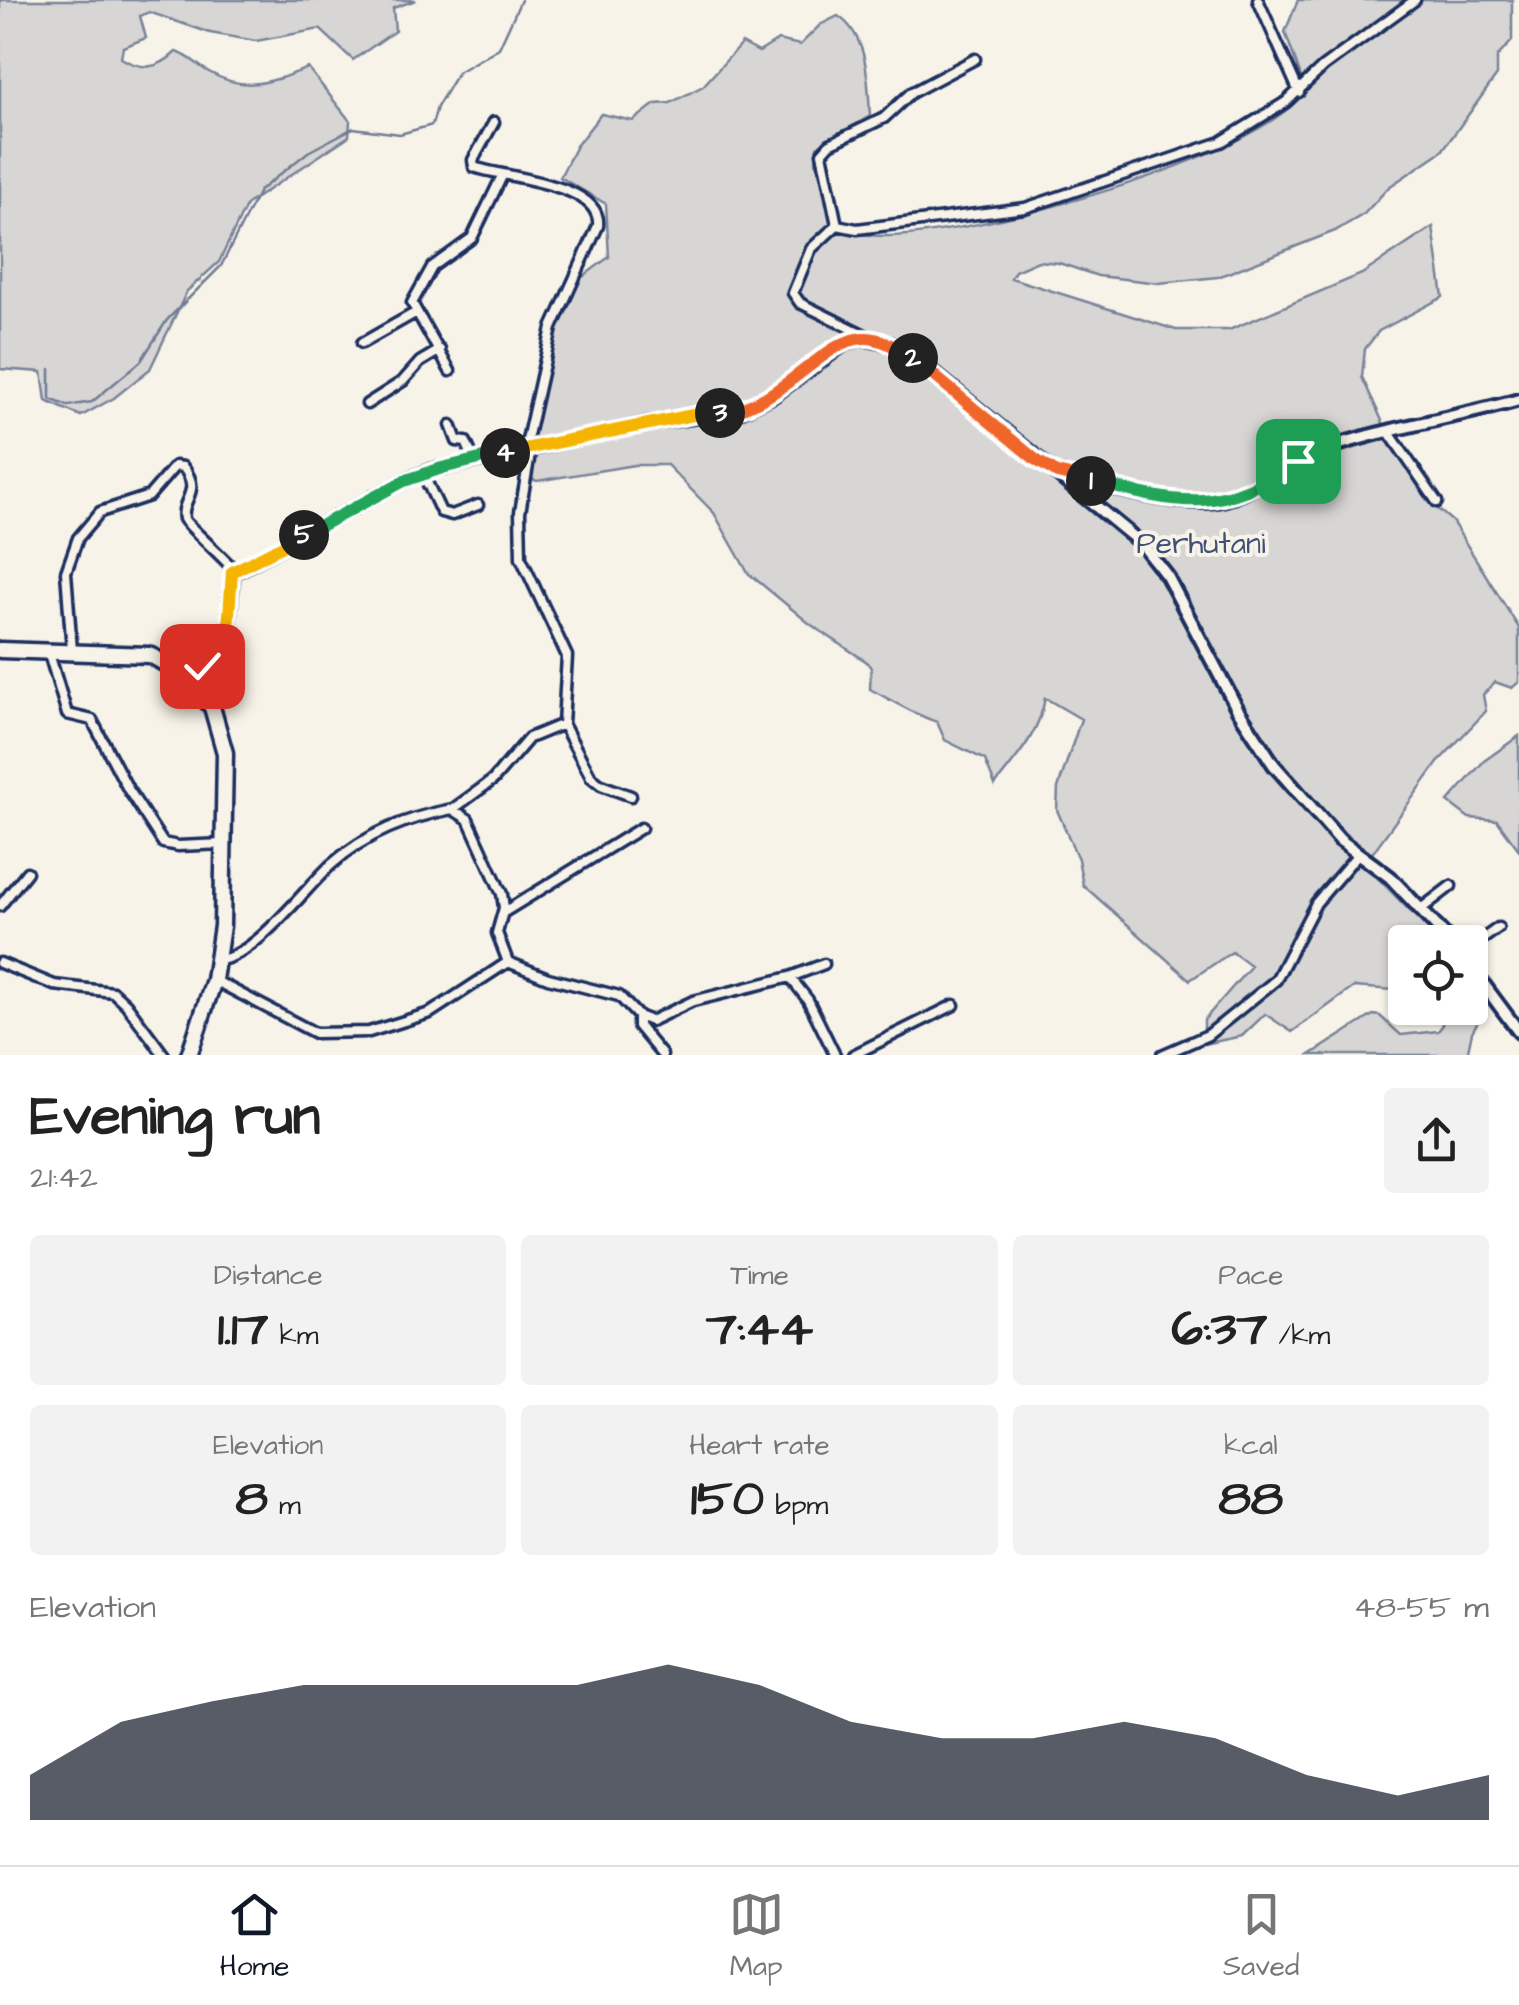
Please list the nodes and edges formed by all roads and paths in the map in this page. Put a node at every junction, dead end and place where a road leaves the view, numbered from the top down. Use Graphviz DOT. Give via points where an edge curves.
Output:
graph roads {
  1 [pos="1258,0"];
  2 [pos="1415,0"];
  3 [pos="974,60"];
  4 [pos="1299,92"];
  5 [pos="494,122"];
  6 [pos="502,176"];
  7 [pos="837,225"];
  8 [pos="415,314"];
  9 [pos="873,338"];
  10 [pos="362,343"];
  11 [pos="440,350"];
  12 [pos="450,371"];
  13 [pos="1519,400"];
  14 [pos="367,404"];
  15 [pos="451,424"];
  16 [pos="1388,432"];
  17 [pos="528,448"];
  18 [pos="474,460"];
  19 [pos="1057,473"];
  20 [pos="423,474"];
  21 [pos="1436,502"];
  22 [pos="478,505"];
  23 [pos="235,571"];
  24 [pos="0,650"];
  25 [pos="48,650"];
  26 [pos="72,651"];
  27 [pos="180,672"];
  28 [pos="562,724"];
  29 [pos="630,796"];
  30 [pos="452,809"];
  31 [pos="640,828"];
  32 [pos="224,844"];
  33 [pos="1358,854"];
  34 [pos="28,872"];
  35 [pos="1450,886"];
  36 [pos="0,906"];
  37 [pos="1422,909"];
  38 [pos="504,912"];
  39 [pos="1436,925"];
  40 [pos="1498,928"];
  41 [pos="1488,935"];
  42 [pos="219,960"];
  43 [pos="508,962"];
  44 [pos="0,963"];
  45 [pos="824,964"];
  46 [pos="790,977"];
  47 [pos="214,980"];
  48 [pos="1488,990"];
  49 [pos="954,1004"];
  50 [pos="638,1016"];
  51 [pos="1519,1032"];
  52 [pos="164,1055"];
  53 [pos="189,1055"];
  54 [pos="662,1055"];
  55 [pos="835,1055"];
  56 [pos="854,1055"];
  57 [pos="1162,1055"];
  1 -- 4 [label="street"];
  2 -- 4 [label="street" via="1322,67"];
  3 -- 7 [label="street" via="825,148"];
  4 -- 7 [label="street" via="1221,142 1048,202 857,229"];
  5 -- 6 [label="street" via="472,164"];
  6 -- 8 [label="street" via="472,238 429,270 412,303"];
  6 -- 17 [label="street" via="556,186 599,214 552,328"];
  7 -- 9 [label="street" via="811,249 793,293 800,303"];
  8 -- 10 [label="street"];
  8 -- 11 [label="street"];
  9 -- 17 [label="street" via="844,344 742,410"];
  9 -- 19 [label="street" via="930,370"];
  11 -- 12 [label="street"];
  11 -- 14 [label="street"];
  13 -- 16 [label="street"];
  15 -- 18 [label="street"];
  16 -- 19 [label="street" via="1314,452 1260,486 1216,501 1132,492"];
  16 -- 21 [label="street"];
  17 -- 18 [label="street"];
  17 -- 28 [label="street" via="522,565 567,656"];
  18 -- 20 [label="street"];
  19 -- 33 [label="street" via="1156,558 1268,756"];
  20 -- 22 [label="street" via="441,512"];
  20 -- 23 [label="street"];
  23 -- 26 [label="street" via="184,521 192,491 183,467 175,466 149,496 100,512 78,538 66,572"];
  23 -- 27 [label="street" via="227,644 202,666"];
  24 -- 25 [label="highway"];
  25 -- 26 [label="highway"];
  25 -- 32 [label="street" via="66,714 92,720 163,843"];
  26 -- 27 [label="highway" via="140,652"];
  27 -- 32 [label="highway" via="212,708 222,736"];
  28 -- 29 [label="street" via="591,777"];
  28 -- 30 [label="street" via="530,738 493,780"];
  30 -- 38 [label="street" via="468,819"];
  30 -- 42 [label="street" via="400,821 354,848 243,950"];
  31 -- 38 [label="street"];
  32 -- 42 [label="highway"];
  33 -- 37 [label="street"];
  33 -- 57 [label="street" via="1316,903 1276,980 1208,1036"];
  34 -- 36 [label="street"];
  35 -- 37 [label="street"];
  37 -- 39 [label="street"];
  38 -- 43 [label="street" via="497,933"];
  40 -- 41 [label="street"];
  42 -- 47 [label="highway"];
  43 -- 47 [label="street" via="430,1012 369,1032 315,1033"];
  43 -- 50 [label="street" via="619,996"];
  44 -- 52 [label="street" via="54,984 112,992"];
  45 -- 46 [label="street"];
  46 -- 50 [label="street" via="693,1001 657,1020"];
  46 -- 55 [label="street"];
  47 -- 53 [label="highway"];
  48 -- 51 [label="street"];
  49 -- 56 [label="street"];
  50 -- 54 [label="street" via="638,1026"];
}
